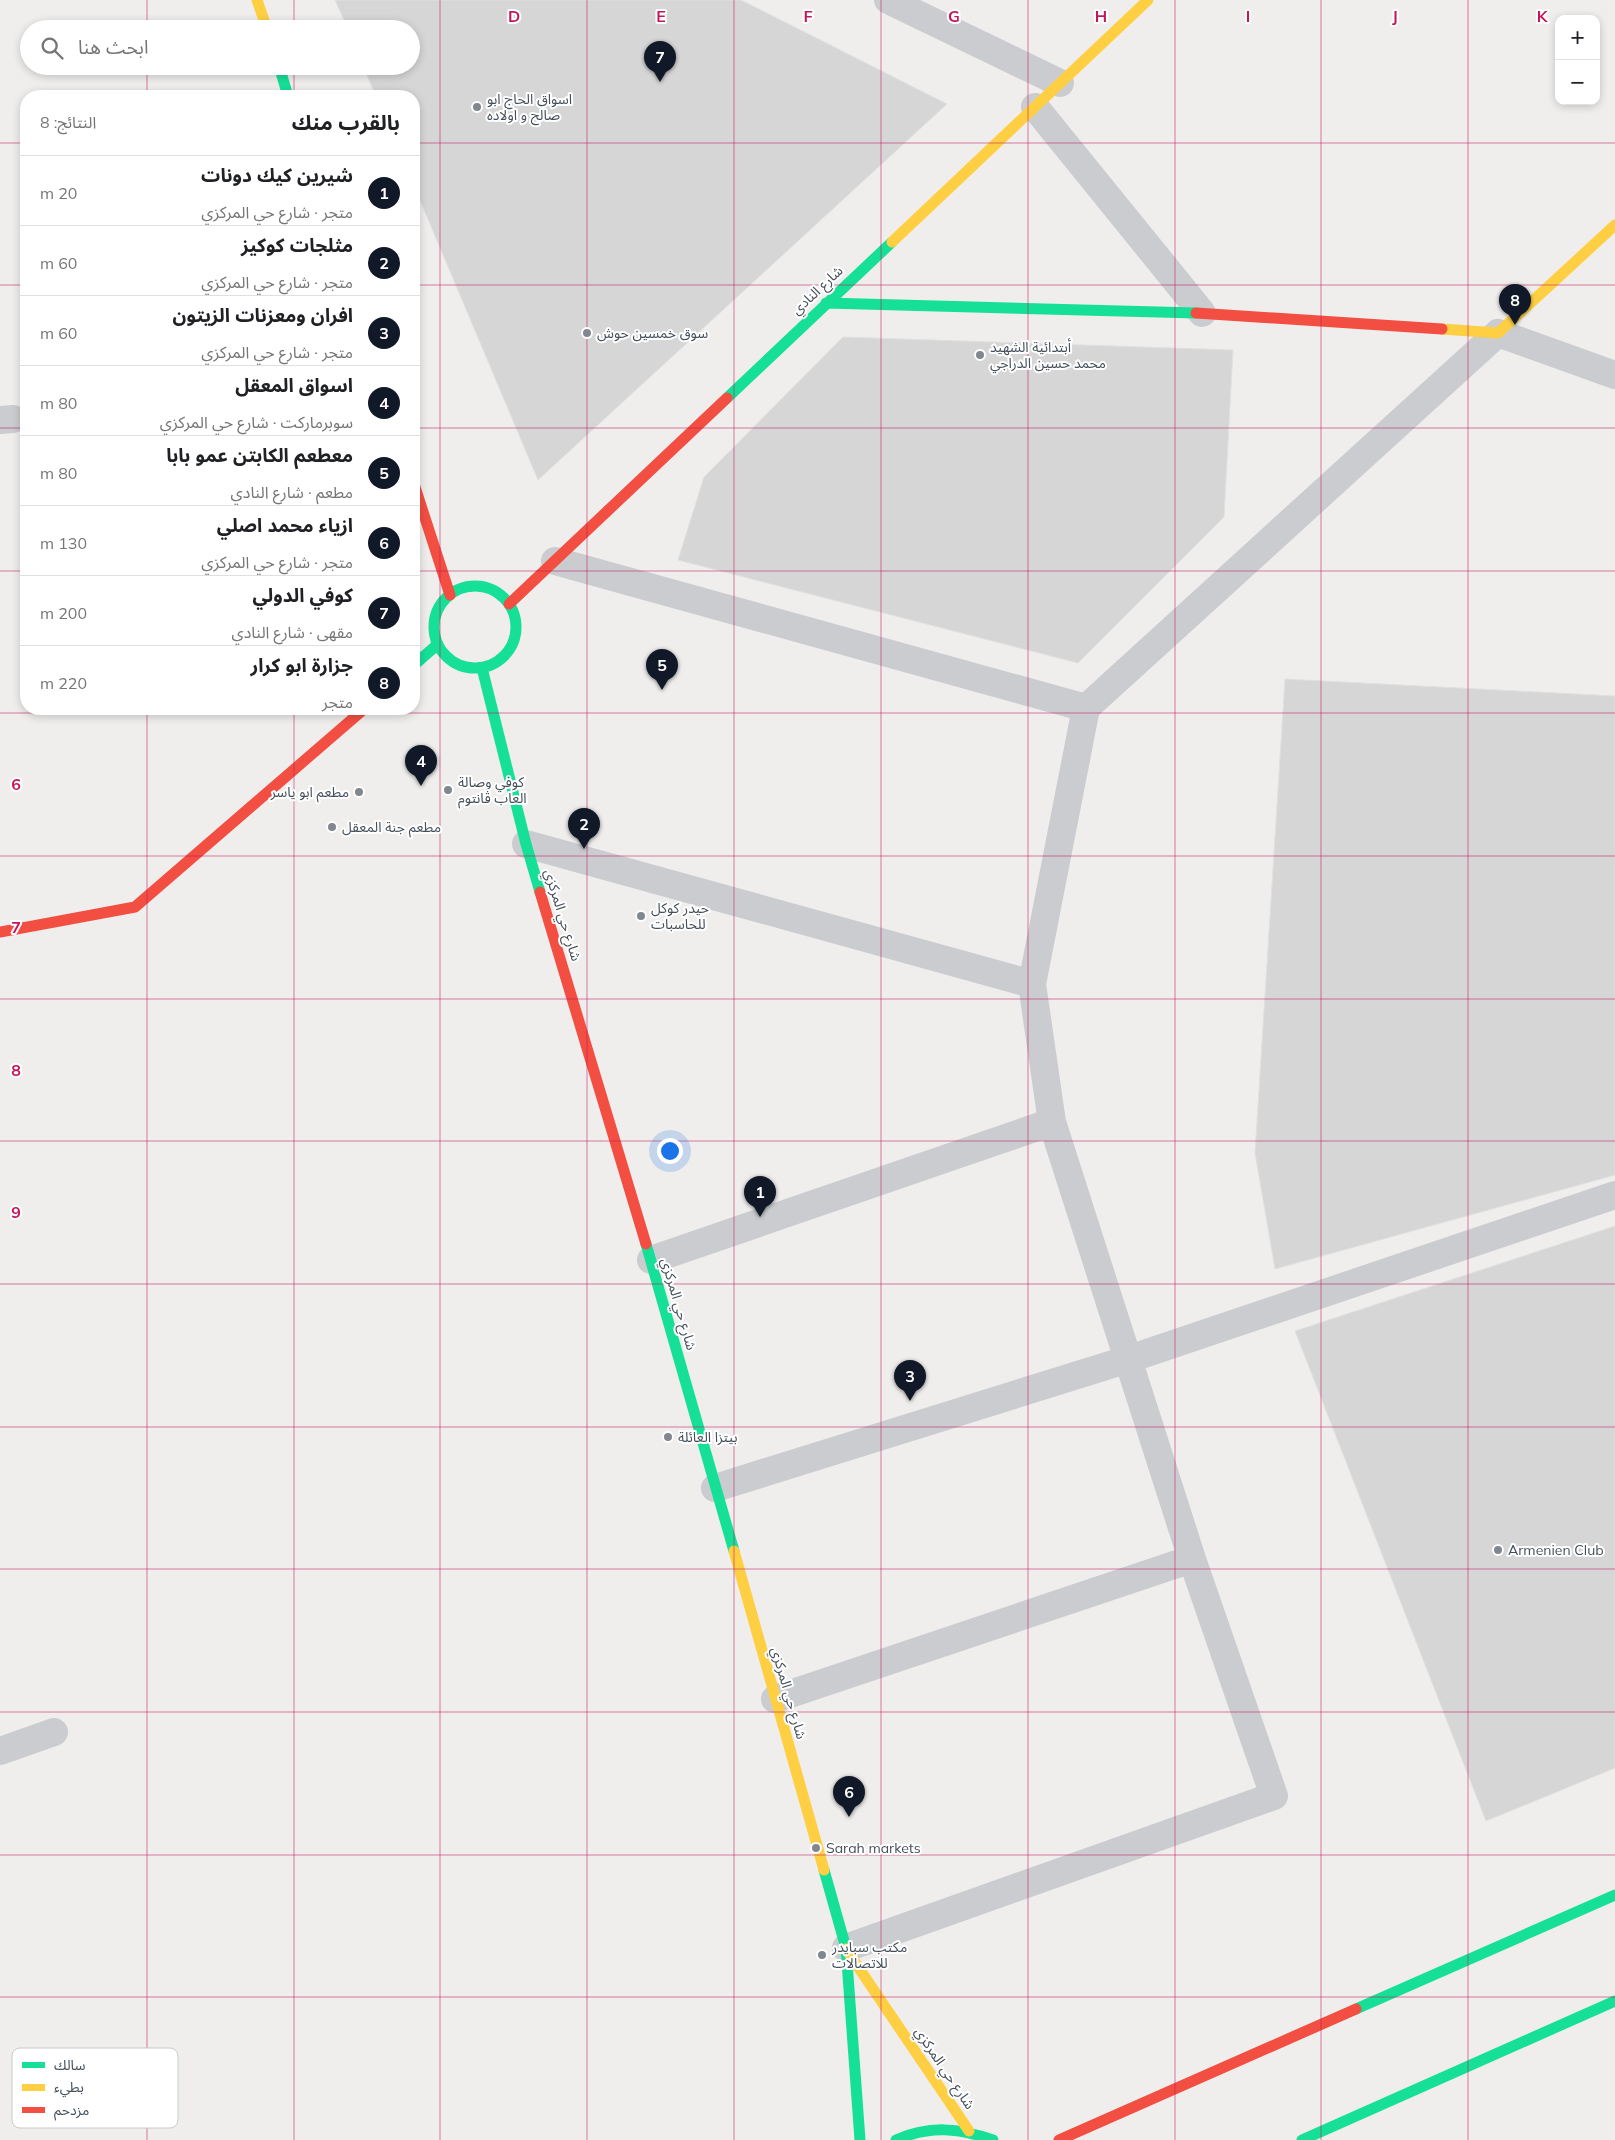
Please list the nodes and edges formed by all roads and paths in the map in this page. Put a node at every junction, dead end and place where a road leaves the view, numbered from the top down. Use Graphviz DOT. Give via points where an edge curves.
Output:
graph roads {
  1 [pos="257,0"];
  2 [pos="888,0"];
  3 [pos="1148,0"];
  4 [pos="264,20"];
  5 [pos="282,75"];
  6 [pos="1060,83"];
  7 [pos="286,90"];
  8 [pos="1035,106"];
  9 [pos="1615,225"];
  10 [pos="826,303"];
  11 [pos="1202,313"];
  12 [pos="1498,333"];
  13 [pos="1615,375"];
  14 [pos="420,502"];
  15 [pos="555,561"];
  16 [pos="450,595"];
  17 [pos="509,604"];
  18 [pos="438,644"];
  19 [pos="420,660"];
  20 [pos="482,668"];
  21 [pos="1086,708"];
  22 [pos="357,715"];
  23 [pos="526,844"];
  24 [pos="0,932"];
  25 [pos="1032,984"];
  26 [pos="1052,1122"];
  27 [pos="1615,1195"];
  28 [pos="650,1260"];
  29 [pos="1129,1359"];
  30 [pos="715,1488"];
  31 [pos="1192,1559"];
  32 [pos="775,1699"];
  33 [pos="54,1732"];
  34 [pos="0,1751"];
  35 [pos="1615,1896"];
  36 [pos="846,1948"];
  37 [pos="1615,2001"];
  38 [pos="970,2131"];
  39 [pos="860,2140"];
  40 [pos="896,2140"];
  41 [pos="993,2140"];
  42 [pos="1059,2140"];
  43 [pos="1302,2140"];
  1 -- 4 [label="main road"];
  2 -- 6 [label="street"];
  3 -- 6 [label="main road, شارع النادي"];
  5 -- 7 [label="main road"];
  6 -- 8 [label="main road, شارع النادي"];
  8 -- 10 [label="main road, شارع النادي"];
  8 -- 11 [label="street"];
  9 -- 12 [label="main road"];
  10 -- 11 [label="main road"];
  10 -- 15 [label="main road, شارع النادي"];
  11 -- 12 [label="main road"];
  12 -- 13 [label="street"];
  12 -- 21 [label="street"];
  14 -- 16 [label="main road"];
  15 -- 17 [label="main road, شارع النادي"];
  15 -- 21 [label="street"];
  16 -- 17 [label="main road" via="475,586 500,594"];
  16 -- 18 [label="main road" via="435,618"];
  17 -- 20 [label="main road" via="515,617 513,643 506,655"];
  18 -- 19 [label="main road"];
  18 -- 20 [label="main road" via="456,664"];
  20 -- 23 [label="main road, شارع حي المركزي"];
  21 -- 25 [label="street"];
  22 -- 24 [label="main road" via="135,907"];
  23 -- 25 [label="street"];
  23 -- 28 [label="main road, شارع حي المركزي"];
  25 -- 26 [label="street"];
  26 -- 28 [label="street"];
  26 -- 29 [label="street"];
  27 -- 29 [label="street"];
  28 -- 30 [label="main road, شارع حي المركزي"];
  29 -- 30 [label="street"];
  29 -- 31 [label="street"];
  30 -- 32 [label="main road, شارع حي المركزي"];
  31 -- 32 [label="street"];
  31 -- 36 [label="street" via="1274,1796"];
  32 -- 36 [label="main road, شارع حي المركزي"];
  33 -- 34 [label="street"];
  35 -- 42 [label="main road"];
  36 -- 38 [label="main road, شارع حي المركزي"];
  36 -- 39 [label="main road, شارع حي المركزي"];
  37 -- 43 [label="main road"];
  38 -- 40 [label="main road" via="939,2128 910,2133"];
  38 -- 41 [label="main road"];
}
